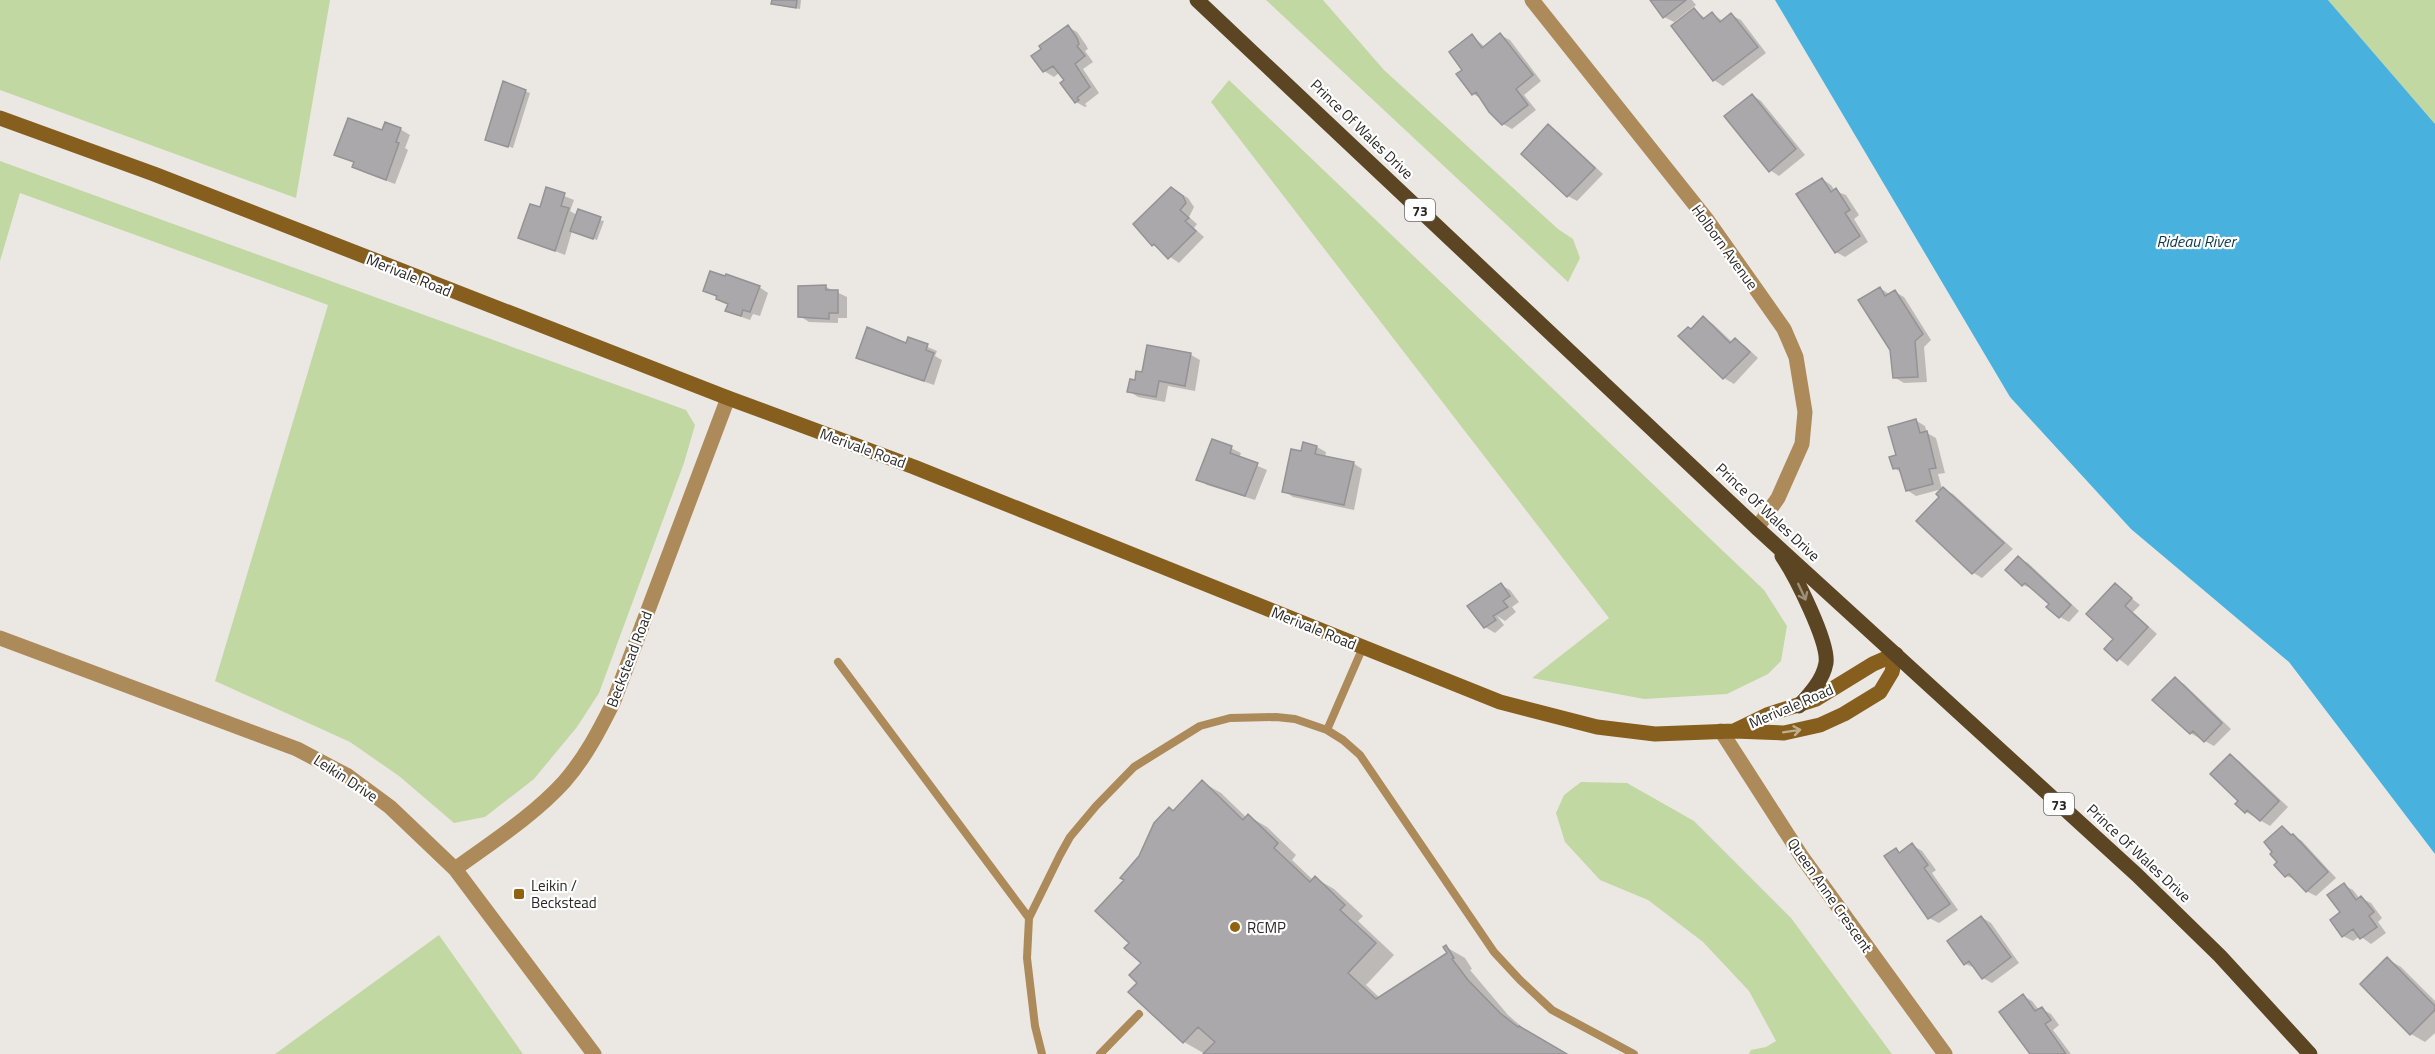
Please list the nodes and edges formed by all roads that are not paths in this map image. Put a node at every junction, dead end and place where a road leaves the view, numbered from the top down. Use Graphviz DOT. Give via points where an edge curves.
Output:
graph roads {
  1 [pos="1197,0"];
  2 [pos="1532,0"];
  3 [pos="0,118"];
  4 [pos="728,398"];
  5 [pos="1757,528"];
  6 [pos="1772,541"];
  7 [pos="0,638"];
  8 [pos="1363,647"];
  9 [pos="1896,654"];
  10 [pos="838,662"];
  11 [pos="1799,706"];
  12 [pos="1327,730"];
  13 [pos="1728,731"];
  14 [pos="455,869"];
  15 [pos="1029,918"];
  16 [pos="1139,1014"];
  17 [pos="594,1054"];
  18 [pos="1042,1054"];
  19 [pos="1101,1054"];
  20 [pos="1634,1054"];
  21 [pos="1945,1054"];
  22 [pos="2310,1054"];
  1 -- 5 [label="main road, Prince Of Wales Drive / 73"];
  2 -- 5 [label="street, Holborn Avenue" via="1708,221 1784,329 1796,357 1805,412 1802,444 1778,498"];
  3 -- 4 [label="main road, Merivale Road" via="154,174"];
  4 -- 8 [label="main road, Merivale Road" via="914,467"];
  4 -- 14 [label="street, Beckstead Road" via="613,703 596,736 563,783"];
  5 -- 6 [label="main road, Prince Of Wales Drive / 73"];
  6 -- 9 [label="main road, Prince Of Wales Drive / 73"];
  6 -- 11 [label="main road, one-way" via="1813,616 1826,656 1815,687"];
  7 -- 14 [label="street, Leikin Drive" via="236,725 324,762 390,807"];
  8 -- 12 [label="lane"];
  8 -- 13 [label="main road, Merivale Road" via="1500,702 1597,727 1655,734"];
  9 -- 11 [label="main road, Merivale Road"];
  13 -- 9 [label="main road, Merivale Road, one-way" via="1784,733 1820,725 1880,693 1892,672"];
  9 -- 22 [label="main road, Prince Of Wales Drive / 73" via="2138,875 2220,956"];
  10 -- 15 [label="lane"];
  11 -- 13 [label="main road, Merivale Road"];
  12 -- 15 [label="lane" via="1295,719 1230,718 1200,726 1161,749 1134,767 1070,837"];
  12 -- 20 [label="lane" via="1360,755 1494,952 1520,980 1552,1010"];
  13 -- 21 [label="street, Queen Anne Crescent" via="1802,858"];
  14 -- 17 [label="street, Leikin Drive"];
  15 -- 18 [label="lane" via="1028,958"];
  16 -- 19 [label="lane"];
}
